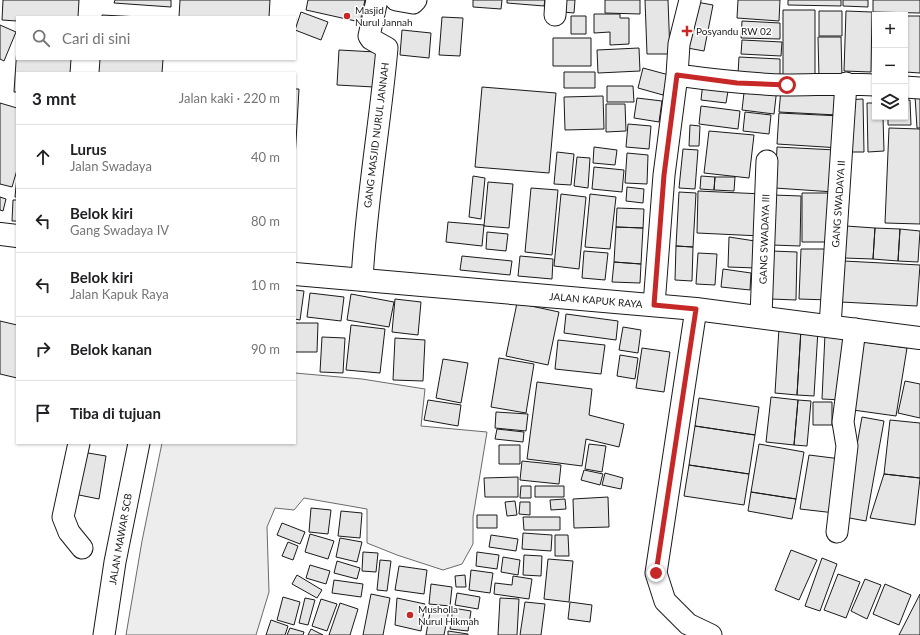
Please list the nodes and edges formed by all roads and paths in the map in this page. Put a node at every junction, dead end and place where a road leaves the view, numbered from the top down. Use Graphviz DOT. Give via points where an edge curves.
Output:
graph roads {
  1 [pos="377,0"];
  2 [pos="396,0"];
  3 [pos="416,0"];
  4 [pos="690,0"];
  5 [pos="677,75"];
  6 [pos="846,83"];
  7 [pos="872,85"];
  8 [pos="908,87"];
  9 [pos="920,88"];
  10 [pos="767,161"];
  11 [pos="0,234"];
  12 [pos="16,236"];
  13 [pos="296,274"];
  14 [pos="362,280"];
  15 [pos="654,305"];
  16 [pos="696,309"];
  17 [pos="760,316"];
  18 [pos="830,326"];
  19 [pos="855,329"];
  20 [pos="920,338"];
  21 [pos="79,444"];
  22 [pos="139,444"];
  23 [pos="837,532"];
  24 [pos="82,548"];
  25 [pos="104,635"];
  26 [pos="711,635"];
  1 -- 14 [label="street, GANG MASJID NURUL JANNAH" via="370,36 387,48 364,236"];
  2 -- 3 [label="street" via="413,3"];
  4 -- 5 [label="street" via="679,44"];
  5 -- 6 [label="street" via="737,83"];
  5 -- 15 [label="street" via="664,175"];
  6 -- 7 [label="street"];
  6 -- 18 [label="street, GANG SWADAYA II"];
  8 -- 9 [label="street"];
  10 -- 17 [label="street, GANG SWADAYA III"];
  11 -- 12 [label="main road"];
  13 -- 14 [label="main road, JALAN KAPUK RAYA"];
  14 -- 15 [label="main road, JALAN KAPUK RAYA"];
  15 -- 16 [label="main road, JALAN KAPUK RAYA"];
  16 -- 17 [label="main road, JALAN KAPUK RAYA"];
  16 -- 26 [label="street" via="656,573 665,601 688,624"];
  17 -- 18 [label="main road, JALAN KAPUK RAYA"];
  18 -- 19 [label="main road, JALAN KAPUK RAYA"];
  19 -- 20 [label="main road, JALAN KAPUK RAYA"];
  19 -- 23 [label="street" via="843,422 847,446"];
  21 -- 24 [label="street" via="63,517 69,532"];
  22 -- 25 [label="street, JALAN MAWAR SCB" via="115,562"];
}
